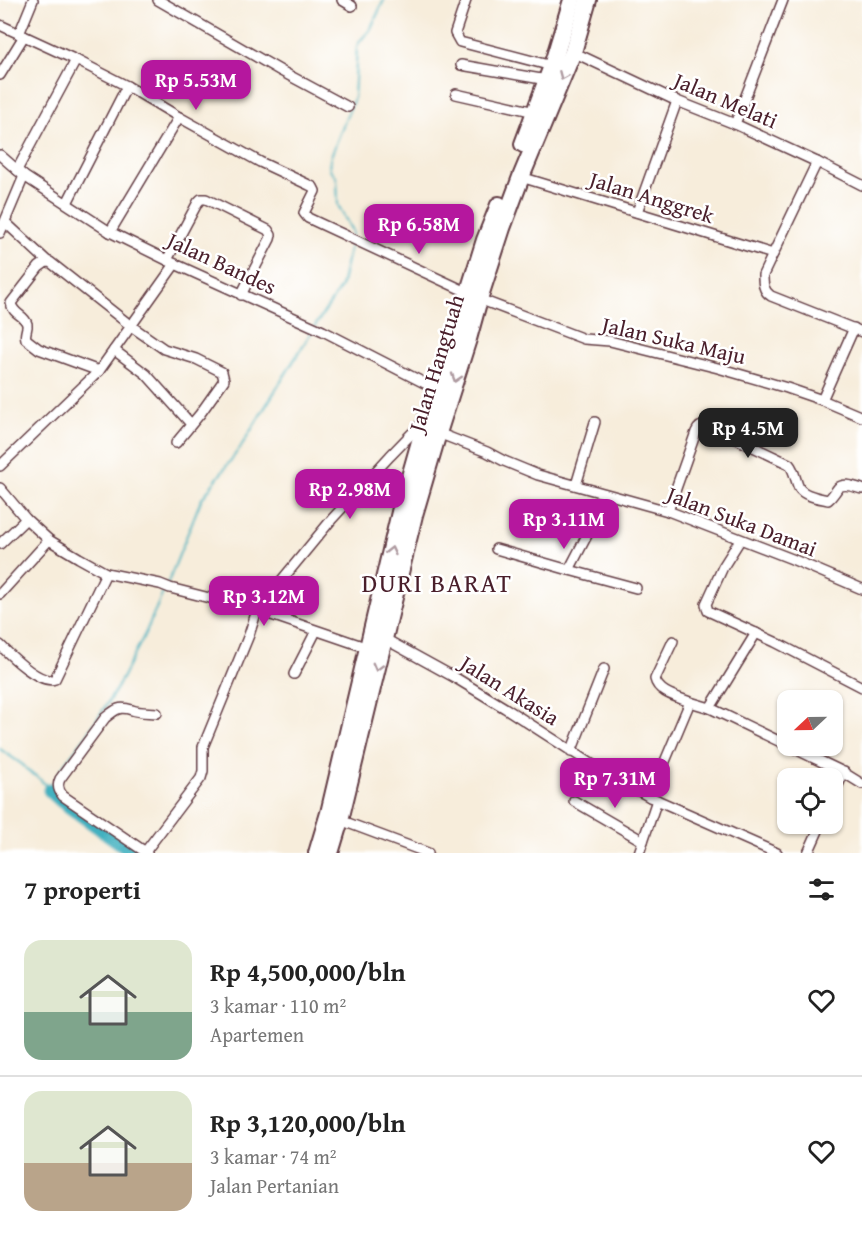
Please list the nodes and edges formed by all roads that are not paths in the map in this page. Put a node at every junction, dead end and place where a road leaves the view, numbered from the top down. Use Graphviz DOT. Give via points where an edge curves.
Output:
graph roads {
  1 [pos="33,0"];
  2 [pos="158,0"];
  3 [pos="342,0"];
  4 [pos="466,0"];
  5 [pos="572,0"];
  6 [pos="588,0"];
  7 [pos="783,0"];
  8 [pos="352,6"];
  9 [pos="0,25"];
  10 [pos="22,35"];
  11 [pos="573,52"];
  12 [pos="76,60"];
  13 [pos="461,65"];
  14 [pos="549,73"];
  15 [pos="0,75"];
  16 [pos="127,86"];
  17 [pos="456,94"];
  18 [pos="677,101"];
  19 [pos="348,107"];
  20 [pos="535,112"];
  21 [pos="179,117"];
  22 [pos="735,124"];
  23 [pos="0,155"];
  24 [pos="817,162"];
  25 [pos="20,173"];
  26 [pos="521,177"];
  27 [pos="862,185"];
  28 [pos="67,203"];
  29 [pos="0,207"];
  30 [pos="637,212"];
  31 [pos="7,219"];
  32 [pos="110,232"];
  33 [pos="0,233"];
  34 [pos="772,254"];
  35 [pos="48,262"];
  36 [pos="171,262"];
  37 [pos="241,295"];
  38 [pos="474,296"];
  39 [pos="131,327"];
  40 [pos="858,330"];
  41 [pos="461,337"];
  42 [pos="114,350"];
  43 [pos="99,370"];
  44 [pos="438,390"];
  45 [pos="822,400"];
  46 [pos="427,417"];
  47 [pos="862,417"];
  48 [pos="595,422"];
  49 [pos="191,424"];
  50 [pos="438,433"];
  51 [pos="176,443"];
  52 [pos="0,466"];
  53 [pos="576,485"];
  54 [pos="0,488"];
  55 [pos="862,489"];
  56 [pos="608,495"];
  57 [pos="668,511"];
  58 [pos="26,519"];
  59 [pos="50,540"];
  60 [pos="740,540"];
  61 [pos="0,544"];
  62 [pos="496,549"];
  63 [pos="569,570"];
  64 [pos="106,573"];
  65 [pos="636,588"];
  66 [pos="862,589"];
  67 [pos="0,594"];
  68 [pos="257,610"];
  69 [pos="316,631"];
  70 [pos="756,633"];
  71 [pos="385,639"];
  72 [pos="674,641"];
  73 [pos="0,645"];
  74 [pos="368,648"];
  75 [pos="604,669"];
  76 [pos="294,674"];
  77 [pos="862,687"];
  78 [pos="690,702"];
  79 [pos="710,708"];
  80 [pos="157,713"];
  81 [pos="571,752"];
  82 [pos="844,772"];
  83 [pos="862,784"];
  84 [pos="654,798"];
  85 [pos="574,801"];
  86 [pos="340,820"];
  87 [pos="817,834"];
  88 [pos="643,841"];
  89 [pos="146,852"];
  90 [pos="423,852"];
  91 [pos="317,853"];
  92 [pos="330,853"];
  93 [pos="639,853"];
  94 [pos="776,853"];
  95 [pos="808,853"];
  1 -- 10 [label="street"];
  2 -- 19 [label="street"];
  3 -- 8 [label="street"];
  4 -- 14 [label="street" via="455,33 460,42"];
  5 -- 14 [label="highway, Jalan Hangtuah"];
  6 -- 11 [label="highway, Jalan Hangtuah"];
  7 -- 22 [label="street"];
  9 -- 10 [label="street"];
  10 -- 12 [label="street"];
  10 -- 15 [label="street"];
  11 -- 18 [label="street, Jalan Melati"];
  11 -- 26 [label="highway, Jalan Hangtuah, one-way"];
  12 -- 16 [label="street"];
  12 -- 25 [label="street"];
  13 -- 14 [label="street"];
  14 -- 20 [label="highway, Jalan Hangtuah"];
  16 -- 21 [label="street"];
  16 -- 28 [label="street"];
  17 -- 20 [label="street"];
  18 -- 22 [label="street, Jalan Melati"];
  18 -- 30 [label="street"];
  20 -- 38 [label="highway, Jalan Hangtuah" via="485,240"];
  21 -- 32 [label="street"];
  21 -- 38 [label="street, Jalan Suka Maju" via="313,187 304,215 308,219"];
  22 -- 24 [label="street, Jalan Melati"];
  23 -- 25 [label="street, Jalan Bandes"];
  24 -- 27 [label="street, Jalan Melati"];
  24 -- 34 [label="street"];
  25 -- 28 [label="street, Jalan Bandes"];
  25 -- 31 [label="street"];
  26 -- 30 [label="street, Jalan Anggrek"];
  26 -- 38 [label="highway, Jalan Hangtuah"];
  28 -- 32 [label="street, Jalan Bandes"];
  29 -- 31 [label="street"];
  30 -- 34 [label="street, Jalan Anggrek"];
  31 -- 33 [label="street"];
  31 -- 35 [label="street"];
  32 -- 36 [label="street, Jalan Bandes"];
  34 -- 40 [label="street" via="764,274 768,294"];
  35 -- 39 [label="street"];
  35 -- 43 [label="street" via="39,267 11,303 12,309 27,322 26,339 39,349"];
  36 -- 37 [label="street, Jalan Bandes"];
  36 -- 37 [label="street" via="198,202 206,199 271,235"];
  36 -- 39 [label="street"];
  37 -- 44 [label="street, Jalan Bandes"];
  38 -- 41 [label="highway, Jalan Hangtuah"];
  38 -- 45 [label="street, Jalan Suka Maju" via="584,339 610,341 697,363"];
  39 -- 42 [label="street"];
  39 -- 49 [label="street" via="164,349 222,372 224,380"];
  40 -- 45 [label="street"];
  41 -- 44 [label="highway, Jalan Hangtuah"];
  41 -- 50 [label="highway, Jalan Hangtuah, one-way"];
  42 -- 43 [label="street"];
  42 -- 49 [label="street" via="147,374"];
  43 -- 52 [label="street"];
  44 -- 46 [label="highway, Jalan Hangtuah"];
  45 -- 47 [label="street, Jalan Suka Maju"];
  46 -- 68 [label="street" via="332,519"];
  74 -- 46 [label="highway, Jalan Hangtuah, one-way"];
  48 -- 53 [label="street"];
  49 -- 51 [label="street"];
  50 -- 53 [label="street, Jalan Suka Damai" via="538,475"];
  50 -- 71 [label="highway, Jalan Hangtuah"];
  53 -- 56 [label="street, Jalan Suka Damai"];
  54 -- 58 [label="street"];
  55 -- 57 [label="street" via="843,485 828,500 805,493 789,464 703,425 696,432"];
  56 -- 57 [label="street, Jalan Suka Damai"];
  56 -- 63 [label="street"];
  57 -- 60 [label="street, Jalan Suka Damai"];
  58 -- 59 [label="street"];
  58 -- 61 [label="street"];
  59 -- 64 [label="street"];
  59 -- 67 [label="street"];
  60 -- 66 [label="street, Jalan Suka Damai"];
  60 -- 70 [label="street" via="706,606 710,613"];
  62 -- 63 [label="street"];
  63 -- 65 [label="street"];
  64 -- 68 [label="street"];
  64 -- 73 [label="street" via="55,679 46,681 16,662"];
  68 -- 69 [label="street"];
  68 -- 89 [label="street" via="203,747 201,778"];
  69 -- 74 [label="street"];
  69 -- 76 [label="street"];
  70 -- 77 [label="street"];
  70 -- 79 [label="street"];
  71 -- 81 [label="street, Jalan Akasia" via="454,677"];
  71 -- 86 [label="highway, Jalan Hangtuah, one-way"];
  72 -- 78 [label="street" via="656,683 660,689"];
  74 -- 91 [label="highway, Jalan Hangtuah"];
  75 -- 81 [label="street"];
  78 -- 79 [label="street"];
  78 -- 84 [label="street"];
  79 -- 82 [label="street"];
  80 -- 89 [label="street" via="123,708 113,711 58,784 63,796"];
  81 -- 84 [label="street, Jalan Akasia"];
  82 -- 83 [label="street"];
  84 -- 88 [label="street"];
  84 -- 94 [label="street, Jalan Akasia"];
  85 -- 88 [label="street"];
  86 -- 90 [label="street"];
  86 -- 92 [label="highway, Jalan Hangtuah"];
  87 -- 95 [label="street"];
  88 -- 93 [label="street"];
}
